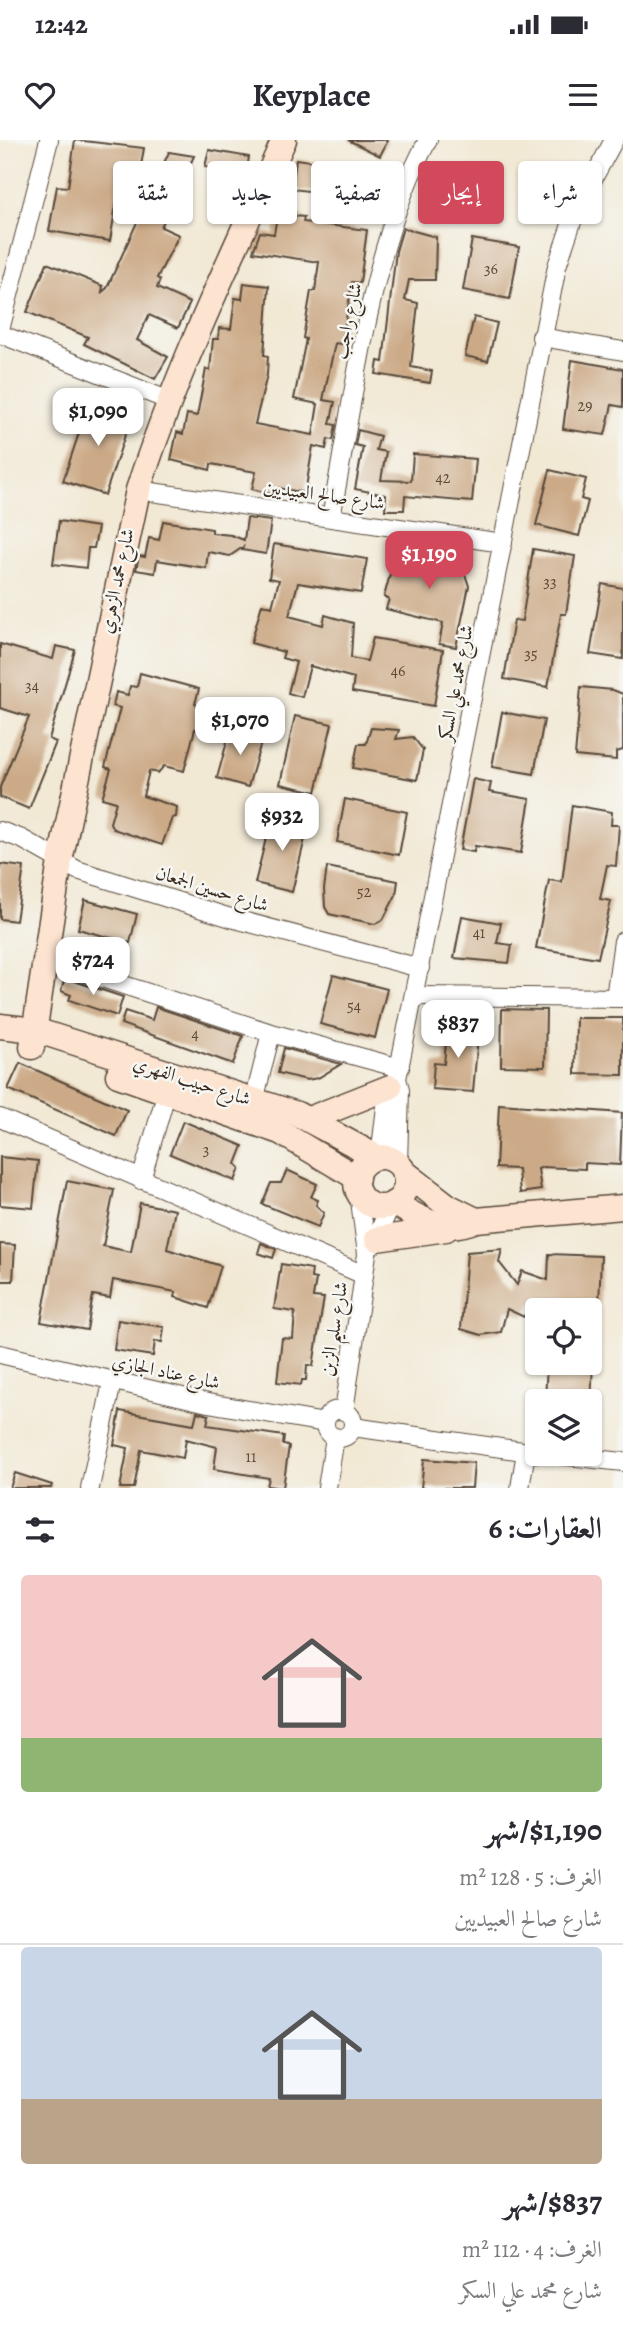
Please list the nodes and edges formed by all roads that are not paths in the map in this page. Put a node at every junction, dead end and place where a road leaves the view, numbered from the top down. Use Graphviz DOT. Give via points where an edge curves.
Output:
graph roads {
  1 [pos="49,140"];
  2 [pos="284,140"];
  3 [pos="428,140"];
  4 [pos="614,140"];
  5 [pos="0,332"];
  6 [pos="541,337"];
  7 [pos="623,351"];
  8 [pos="170,401"];
  9 [pos="138,490"];
  10 [pos="331,517"];
  11 [pos="503,543"];
  12 [pos="0,831"];
  13 [pos="60,861"];
  14 [pos="623,941"];
  15 [pos="44,959"];
  16 [pos="420,968"];
  17 [pos="414,996"];
  18 [pos="619,998"];
  19 [pos="0,1026"];
  20 [pos="271,1032"];
  21 [pos="33,1038"];
  22 [pos="0,1040"];
  23 [pos="396,1078"];
  24 [pos="167,1091"];
  25 [pos="254,1101"];
  26 [pos="0,1118"];
  27 [pos="309,1119"];
  28 [pos="390,1163"];
  29 [pos="141,1180"];
  30 [pos="358,1185"];
  31 [pos="393,1203"];
  32 [pos="623,1207"];
  33 [pos="465,1224"];
  34 [pos="372,1246"];
  35 [pos="364,1275"];
  36 [pos="0,1354"];
  37 [pos="112,1382"];
  38 [pos="344,1411"];
  39 [pos="353,1427"];
  40 [pos="330,1430"];
  41 [pos="525,1451"];
  42 [pos="602,1460"];
  43 [pos="623,1462"];
  44 [pos="527,1466"];
  45 [pos="90,1488"];
  46 [pos="327,1488"];
  47 [pos="520,1488"];
  1 -- 5 [label="street"];
  2 -- 8 [label="street, شارع محمد الزهري"];
  3 -- 10 [label="street, شارع راجب" via="391,225"];
  4 -- 6 [label="street, شارع محمد علي السكر" via="576,210"];
  5 -- 8 [label="street"];
  6 -- 7 [label="street"];
  6 -- 11 [label="street, شارع محمد علي السكر"];
  8 -- 9 [label="street, شارع محمد الزهري"];
  9 -- 10 [label="street, شارع صالح العبيديين"];
  9 -- 13 [label="street, شارع محمد الزهري"];
  10 -- 11 [label="street, شارع صالح العبيديين"];
  11 -- 16 [label="street, شارع محمد علي السكر"];
  12 -- 13 [label="street, شارع حسين الجمعان"];
  13 -- 15 [label="street, شارع محمد الزهري"];
  13 -- 16 [label="street, شارع حسين الجمعان" via="231,918"];
  14 -- 18 [label="street"];
  15 -- 20 [label="street"];
  15 -- 21 [label="street, شارع محمد الزهري"];
  16 -- 17 [label="street, شارع محمد علي السكر"];
  17 -- 18 [label="street"];
  17 -- 23 [label="street, شارع محمد علي السكر"];
  19 -- 21 [label="street, شارع حبيب الفهري"];
  20 -- 23 [label="street"];
  20 -- 25 [label="street"];
  21 -- 22 [label="street, شارع حبيب الفهري"];
  21 -- 24 [label="street, شارع حبيب الفهري"];
  21 -- 25 [label="street, شارع حبيب الفهري"];
  23 -- 27 [label="street"];
  23 -- 28 [label="street, شارع محمد علي السكر"];
  24 -- 29 [label="street"];
  24 -- 30 [label="street, شارع حبيب الفهري" via="280,1132"];
  25 -- 27 [label="street, شارع حبيب الفهري"];
  26 -- 29 [label="street"];
  27 -- 28 [label="street, شارع حبيب الفهري"];
  28 -- 30 [label="street" via="364,1164"];
  28 -- 31 [label="street" via="403,1192"];
  28 -- 33 [label="street, شارع حبيب الفهري"];
  29 -- 35 [label="street"];
  30 -- 31 [label="street" via="377,1206"];
  30 -- 34 [label="street, شارع سليم الزبن"];
  31 -- 33 [label="street" via="431,1224"];
  31 -- 34 [label="street, شارع سليم الزبن"];
  32 -- 33 [label="street"];
  33 -- 34 [label="street"];
  34 -- 35 [label="street, شارع سليم الزبن"];
  35 -- 38 [label="street, شارع سليم الزبن"];
  36 -- 37 [label="street, شارع عناد الجازي"];
  37 -- 40 [label="street, شارع عناد الجازي"];
  37 -- 45 [label="street"];
  38 -- 39 [label="street"];
  38 -- 40 [label="street" via="332,1412"];
  39 -- 40 [label="street" via="343,1438"];
  39 -- 41 [label="street"];
  40 -- 46 [label="street"];
  42 -- 43 [label="street"];
  44 -- 47 [label="street"];
}
